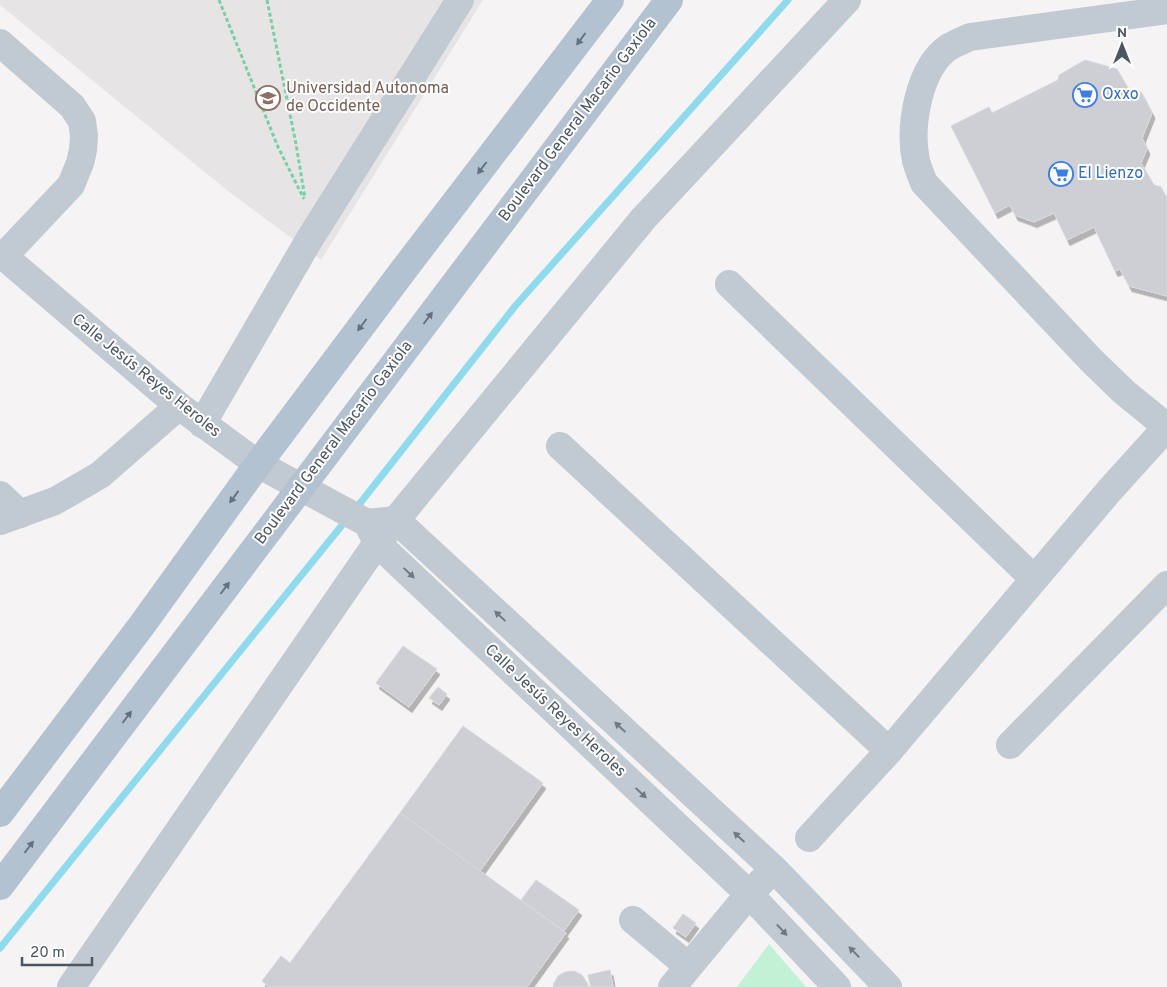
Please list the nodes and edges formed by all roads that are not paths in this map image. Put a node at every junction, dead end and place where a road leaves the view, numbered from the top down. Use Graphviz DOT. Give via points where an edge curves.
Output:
graph roads {
  1 [pos="460,0"];
  2 [pos="610,0"];
  3 [pos="669,0"];
  4 [pos="847,0"];
  5 [pos="1167,10"];
  6 [pos="0,43"];
  7 [pos="2,254"];
  8 [pos="729,284"];
  9 [pos="179,406"];
  10 [pos="202,424"];
  11 [pos="560,446"];
  12 [pos="258,464"];
  13 [pos="312,493"];
  14 [pos="0,495"];
  15 [pos="10,518"];
  16 [pos="396,520"];
  17 [pos="368,529"];
  18 [pos="1034,578"];
  19 [pos="1167,585"];
  20 [pos="1010,745"];
  21 [pos="889,751"];
  22 [pos="0,812"];
  23 [pos="809,838"];
  24 [pos="774,869"];
  25 [pos="0,886"];
  26 [pos="749,894"];
  27 [pos="632,920"];
  28 [pos="680,977"];
  29 [pos="71,987"];
  30 [pos="837,987"];
  31 [pos="888,987"];
  1 -- 10 [label="street" via="309,240"];
  2 -- 12 [label="main road, one-way"];
  13 -- 3 [label="main road, Boulevard General Macario Gaxiola, one-way"];
  4 -- 16 [label="street" via="643,219"];
  5 -- 18 [label="street" via="970,37 948,48 931,67 919,93 914,128 916,161 924,183 1091,360 1167,427"];
  6 -- 7 [label="street" via="72,106 82,121 84,136 80,163 71,184"];
  7 -- 9 [label="street, Calle Jesús Reyes Heroles"];
  8 -- 18 [label="street"];
  9 -- 10 [label="street, Calle Jesús Reyes Heroles"];
  9 -- 15 [label="street" via="100,475 55,501"];
  10 -- 12 [label="street, Calle Jesús Reyes Heroles"];
  11 -- 21 [label="street"];
  12 -- 13 [label="street, Calle Jesús Reyes Heroles"];
  12 -- 22 [label="main road, one-way" via="142,625"];
  13 -- 17 [label="street, Calle Jesús Reyes Heroles"];
  25 -- 13 [label="main road, Boulevard General Macario Gaxiola, one-way"];
  14 -- 15 [label="street"];
  16 -- 17 [label="street"];
  24 -- 16 [label="street, one-way"];
  17 -- 26 [label="street, Calle Jesús Reyes Heroles, one-way"];
  17 -- 29 [label="street"];
  18 -- 21 [label="street"];
  19 -- 20 [label="street"];
  21 -- 23 [label="street"];
  24 -- 26 [label="street"];
  31 -- 24 [label="street, one-way"];
  26 -- 28 [label="street"];
  26 -- 30 [label="street, Calle Jesús Reyes Heroles, one-way"];
  27 -- 28 [label="street"];
}
